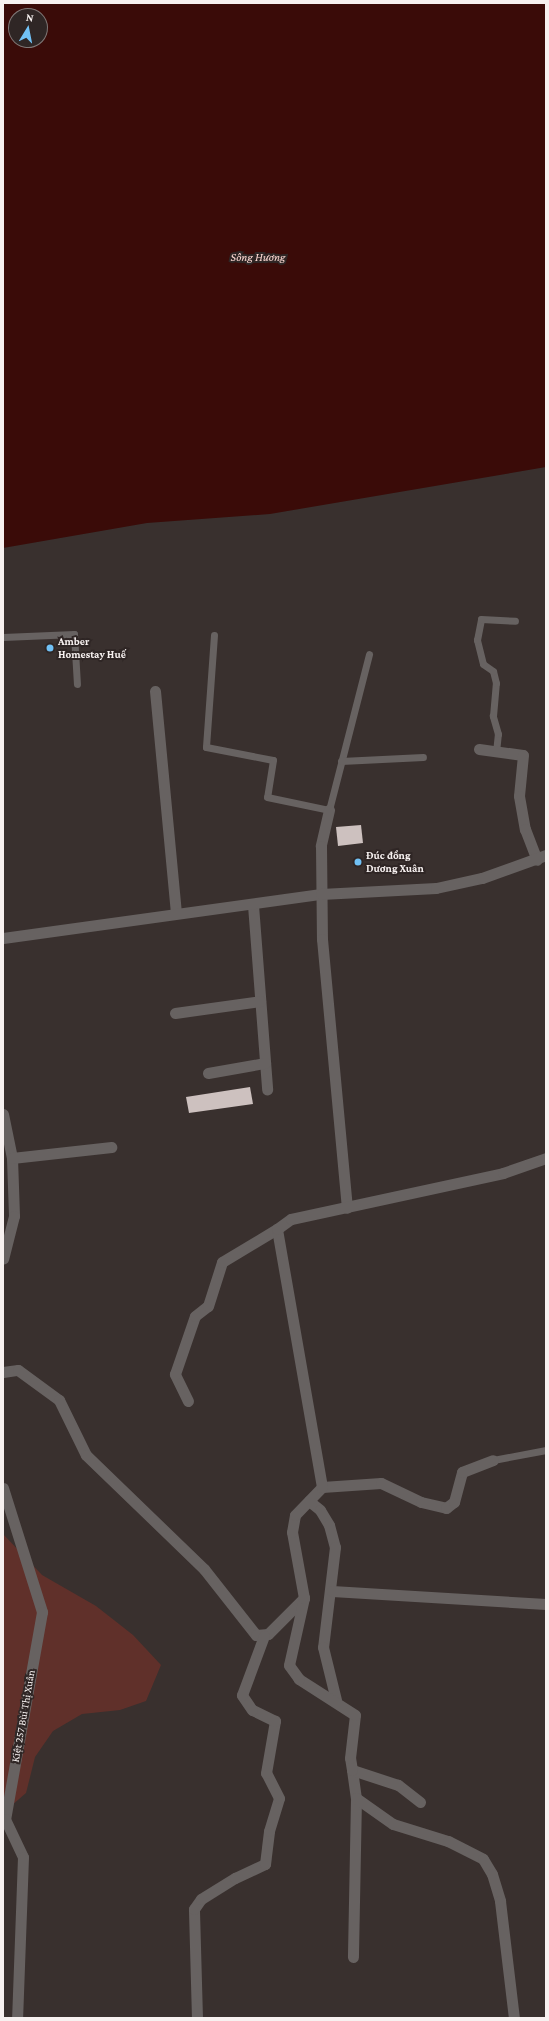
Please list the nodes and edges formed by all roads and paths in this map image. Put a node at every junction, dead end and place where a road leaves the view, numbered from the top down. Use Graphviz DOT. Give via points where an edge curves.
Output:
graph roads {
  1 [pos="515,621"];
  2 [pos="214,635"];
  3 [pos="3,637"];
  4 [pos="369,654"];
  5 [pos="77,684"];
  6 [pos="156,691"];
  7 [pos="479,749"];
  8 [pos="496,752"];
  9 [pos="422,757"];
  10 [pos="341,761"];
  11 [pos="329,810"];
  12 [pos="542,858"];
  13 [pos="321,894"];
  14 [pos="253,905"];
  15 [pos="176,913"];
  16 [pos="3,938"];
  17 [pos="260,1001"];
  18 [pos="175,1014"];
  19 [pos="265,1063"];
  20 [pos="208,1073"];
  21 [pos="267,1089"];
  22 [pos="3,1114"];
  23 [pos="111,1147"];
  24 [pos="12,1158"];
  25 [pos="546,1158"];
  26 [pos="347,1208"];
  27 [pos="277,1229"];
  28 [pos="3,1259"];
  29 [pos="3,1372"];
  30 [pos="188,1401"];
  31 [pos="546,1450"];
  32 [pos="493,1460"];
  33 [pos="322,1487"];
  34 [pos="3,1488"];
  35 [pos="309,1501"];
  36 [pos="332,1590"];
  37 [pos="304,1598"];
  38 [pos="546,1604"];
  39 [pos="264,1636"];
  40 [pos="336,1700"];
  41 [pos="352,1770"];
  42 [pos="356,1798"];
  43 [pos="420,1802"];
  44 [pos="353,1957"];
  45 [pos="17,2018"];
  46 [pos="198,2018"];
  47 [pos="514,2018"];
  1 -- 8 [label="lane" via="481,620 477,640 483,664 493,671 496,683 493,716 498,734"];
  2 -- 11 [label="lane" via="206,747 273,760 267,797"];
  3 -- 5 [label="lane" via="74,634"];
  4 -- 10 [label="lane"];
  6 -- 15 [label="street"];
  7 -- 8 [label="street"];
  8 -- 12 [label="street" via="523,755 519,796 525,828"];
  9 -- 10 [label="lane"];
  10 -- 11 [label="lane"];
  11 -- 13 [label="street" via="321,846"];
  12 -- 13 [label="street" via="482,878 436,888"];
  13 -- 14 [label="street"];
  13 -- 26 [label="street"];
  14 -- 15 [label="street"];
  14 -- 17 [label="street"];
  15 -- 16 [label="street"];
  17 -- 18 [label="street"];
  17 -- 19 [label="street"];
  19 -- 20 [label="street"];
  19 -- 21 [label="street"];
  22 -- 24 [label="street"];
  23 -- 24 [label="street"];
  24 -- 28 [label="street" via="14,1216"];
  25 -- 26 [label="street" via="503,1173"];
  26 -- 27 [label="street" via="291,1219"];
  27 -- 30 [label="street" via="222,1262 208,1306 195,1316 175,1374"];
  27 -- 33 [label="street"];
  29 -- 39 [label="street" via="21,1371 59,1400 86,1455 204,1569 254,1633"];
  31 -- 32 [label="lane"];
  32 -- 33 [label="street" via="462,1472 454,1502 446,1508 421,1502 381,1483"];
  33 -- 35 [label="street"];
  34 -- 45 [label="street, Kiệt 257 Bùi Thị Xuân" via="42,1612 5,1819 23,1857"];
  35 -- 36 [label="street" via="320,1510 329,1525 335,1547"];
  35 -- 37 [label="street" via="295,1515 292,1532"];
  36 -- 38 [label="street"];
  36 -- 40 [label="street" via="323,1656"];
  37 -- 39 [label="street"];
  37 -- 40 [label="street" via="290,1665 299,1679"];
  39 -- 46 [label="street" via="242,1695 252,1710 274,1721 266,1773 279,1798 269,1831 265,1864 198,1902 194,1909"];
  40 -- 41 [label="street" via="355,1715"];
  41 -- 42 [label="street"];
  41 -- 43 [label="street" via="398,1785"];
  42 -- 44 [label="street"];
  42 -- 47 [label="street" via="393,1824 448,1840 482,1859 492,1874 500,1902"];
}
